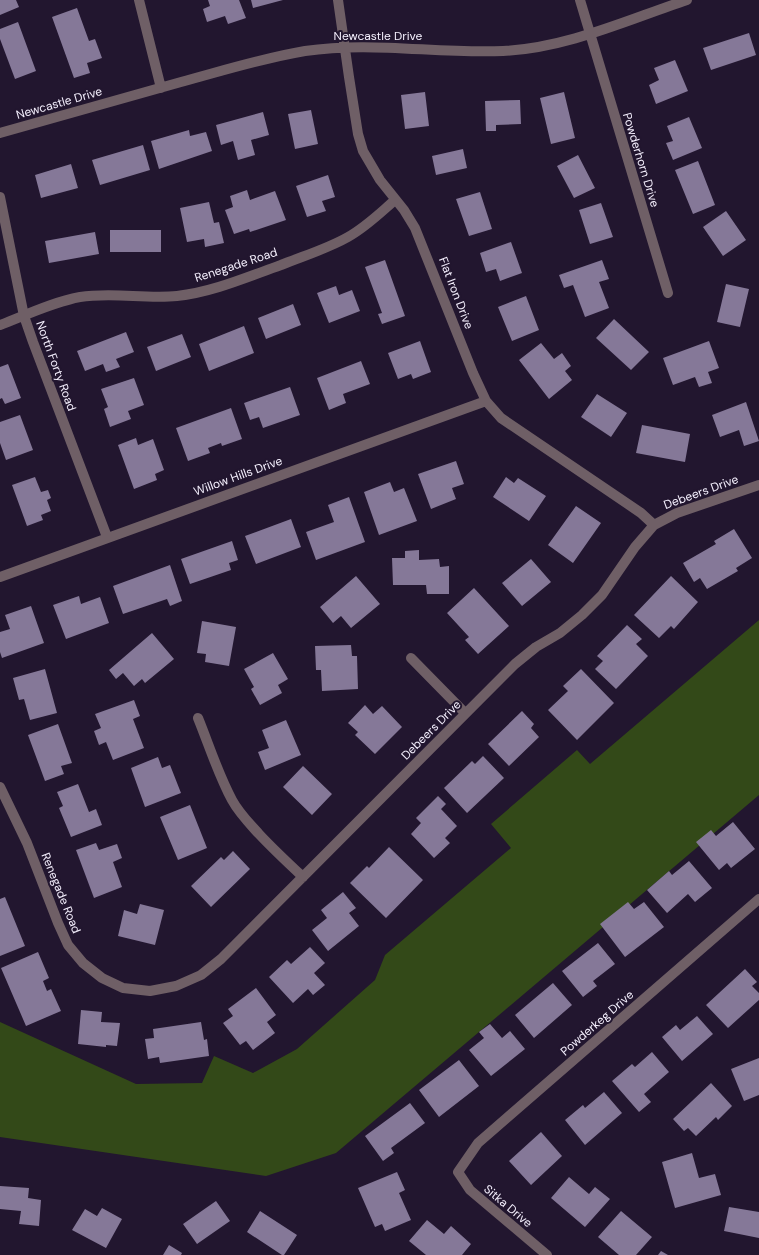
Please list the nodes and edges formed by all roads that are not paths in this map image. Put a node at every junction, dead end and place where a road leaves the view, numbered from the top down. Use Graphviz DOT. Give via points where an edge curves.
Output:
graph roads {
  1 [pos="139,0"];
  2 [pos="338,0"];
  3 [pos="580,0"];
  4 [pos="687,0"];
  5 [pos="590,34"];
  6 [pos="345,46"];
  7 [pos="161,88"];
  8 [pos="0,133"];
  9 [pos="0,198"];
  10 [pos="395,200"];
  11 [pos="668,293"];
  12 [pos="24,316"];
  13 [pos="0,325"];
  14 [pos="486,401"];
  15 [pos="759,486"];
  16 [pos="654,525"];
  17 [pos="107,537"];
  18 [pos="0,577"];
  19 [pos="411,658"];
  20 [pos="466,713"];
  21 [pos="198,718"];
  22 [pos="0,787"];
  23 [pos="303,877"];
  24 [pos="759,899"];
  25 [pos="123,988"];
  26 [pos="458,1172"];
  27 [pos="547,1255"];
  1 -- 7 [label="street"];
  2 -- 6 [label="street, Flat Iron Drive"];
  3 -- 5 [label="street, Powderhorn Drive"];
  4 -- 5 [label="street, Newcastle Drive"];
  5 -- 6 [label="street, Newcastle Drive" via="534,49 503,51 466,52"];
  5 -- 11 [label="street, Powderhorn Drive"];
  6 -- 7 [label="street, Newcastle Drive" via="272,58"];
  6 -- 10 [label="street, Flat Iron Drive" via="358,134 363,151"];
  7 -- 8 [label="street, Newcastle Drive"];
  9 -- 12 [label="street, North Forty Road"];
  10 -- 12 [label="street, Renegade Road" via="347,238 223,286 176,296 80,297"];
  10 -- 14 [label="street, Flat Iron Drive" via="423,244"];
  12 -- 13 [label="street, Renegade Road"];
  12 -- 17 [label="street, North Forty Road"];
  14 -- 16 [label="street, Flat Iron Drive" via="501,418 641,513"];
  14 -- 17 [label="street, Willow Hills Drive"];
  15 -- 16 [label="street, Debeers Drive" via="677,512"];
  16 -- 20 [label="street, Debeers Drive" via="597,600 560,633 536,647 515,664"];
  17 -- 18 [label="street, Willow Hills Drive"];
  19 -- 20 [label="street"];
  20 -- 23 [label="street, Debeers Drive"];
  21 -- 23 [label="street" via="232,801 251,825"];
  22 -- 25 [label="street, Renegade Road" via="27,843 68,945 83,964 102,978"];
  23 -- 25 [label="street, Debeers Drive" via="221,958 200,975 176,986 150,991"];
  24 -- 26 [label="street, Powderkeg Drive" via="478,1143"];
  26 -- 27 [label="street, Sitka Drive" via="470,1190"];
}
